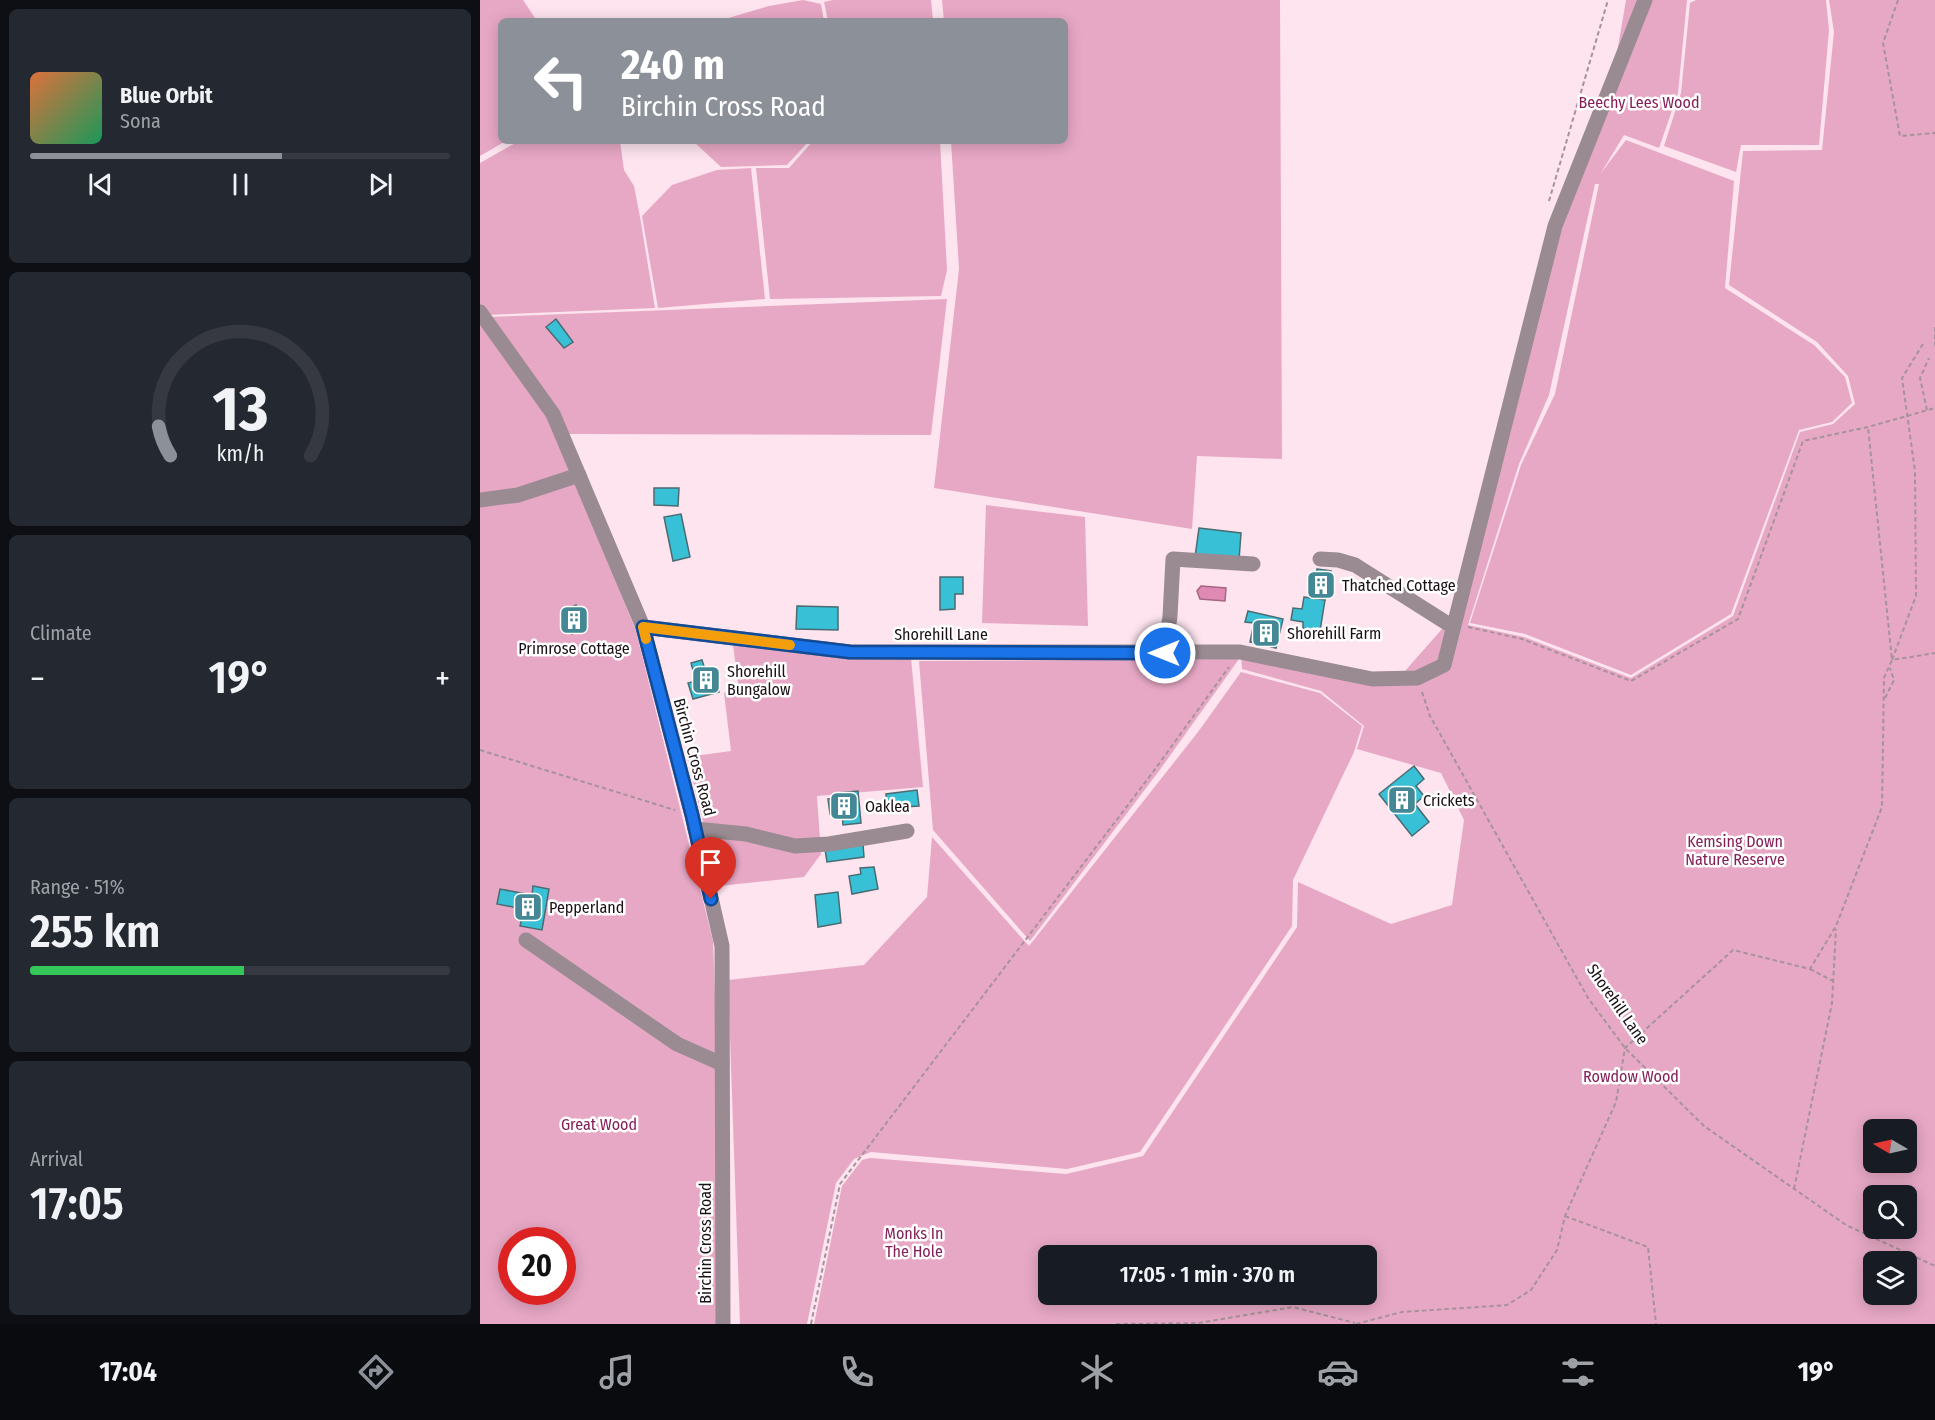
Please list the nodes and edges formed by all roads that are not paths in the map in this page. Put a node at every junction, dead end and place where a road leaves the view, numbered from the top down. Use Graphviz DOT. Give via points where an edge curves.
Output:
graph roads {
  1 [pos="1645,0"];
  2 [pos="480,312"];
  3 [pos="579,475"];
  4 [pos="480,500"];
  5 [pos="1320,559"];
  6 [pos="1253,564"];
  7 [pos="1454,625"];
  8 [pos="643,627"];
  9 [pos="1165,653"];
  10 [pos="694,822"];
  11 [pos="907,831"];
  12 [pos="526,940"];
  13 [pos="722,1064"];
  14 [pos="723,1324"];
  1 -- 7 [label="street" via="1555,226"];
  2 -- 3 [label="street, Birchin Cross Road" via="553,414"];
  3 -- 4 [label="street" via="518,495"];
  3 -- 8 [label="street, Birchin Cross Road"];
  5 -- 7 [label="street" via="1355,565"];
  6 -- 9 [label="street" via="1173,559"];
  7 -- 9 [label="street, Shorehill Lane" via="1444,665 1417,678 1372,679 1240,652"];
  8 -- 9 [label="street, Shorehill Lane" via="850,652"];
  8 -- 10 [label="street, Birchin Cross Road"];
  10 -- 11 [label="street" via="795,846"];
  10 -- 13 [label="street, Birchin Cross Road" via="722,946"];
  12 -- 13 [label="street" via="677,1044"];
  13 -- 14 [label="street, Birchin Cross Road"];
}
